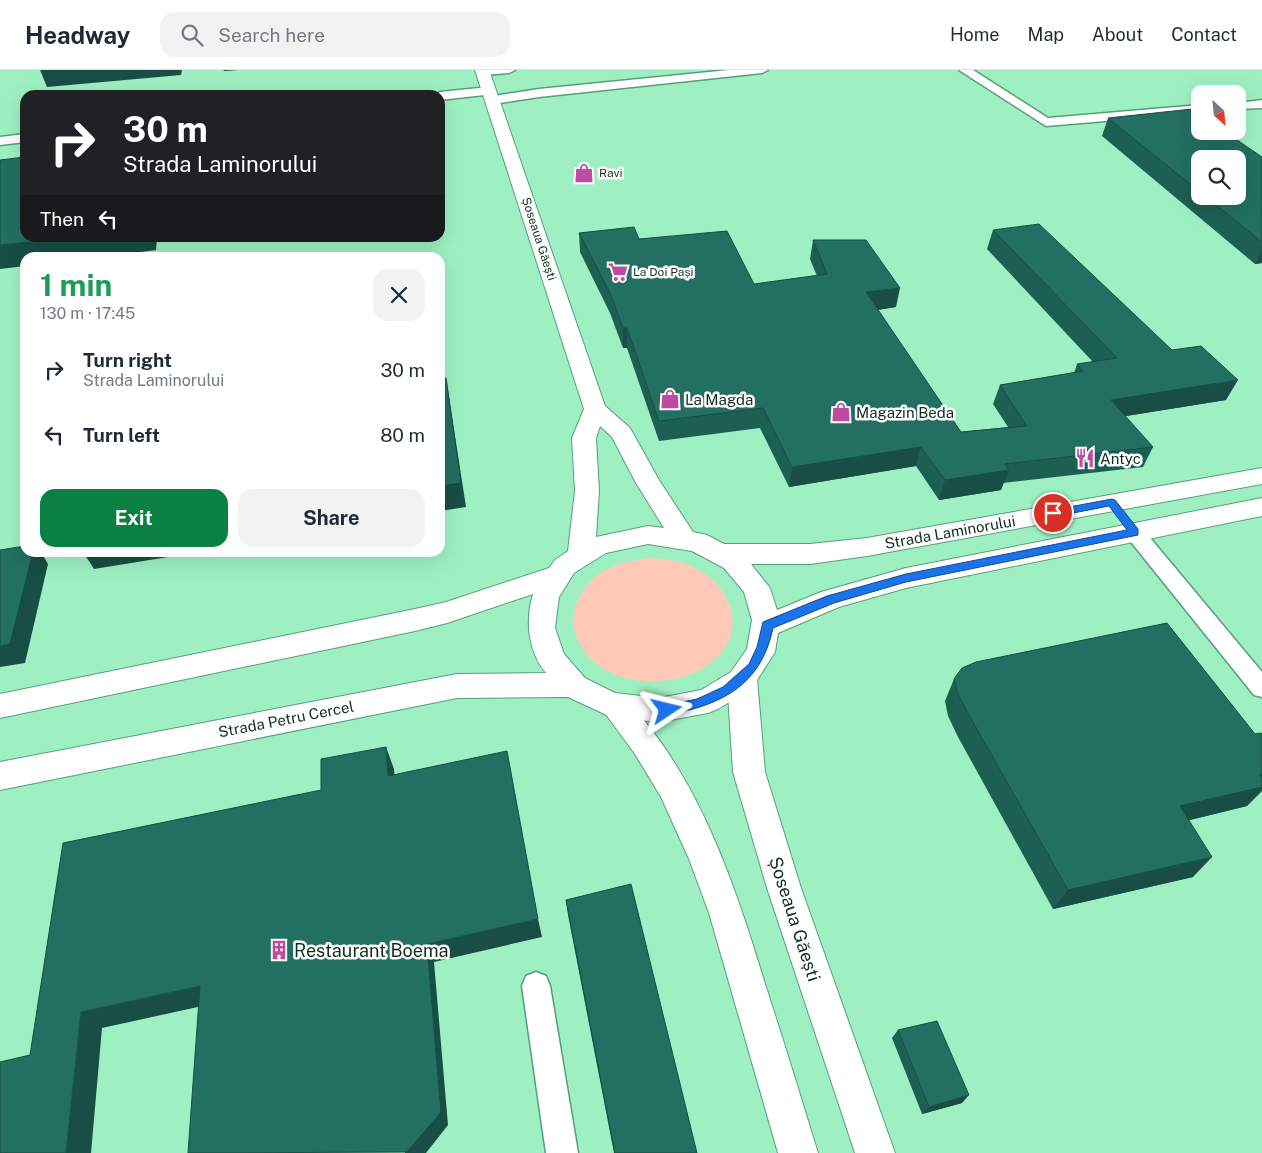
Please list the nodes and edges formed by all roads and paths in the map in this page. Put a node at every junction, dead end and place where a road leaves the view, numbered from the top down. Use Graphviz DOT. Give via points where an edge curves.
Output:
graph roads {
  1 [pos="509,70"];
  2 [pos="762,70"];
  3 [pos="965,70"];
  4 [pos="483,71"];
  5 [pos="445,96"];
  6 [pos="491,96"];
  7 [pos="1262,104"];
  8 [pos="1246,105"];
  9 [pos="1191,110"];
  10 [pos="20,139"];
  11 [pos="0,141"];
  12 [pos="595,409"];
  13 [pos="1262,476"];
  14 [pos="1112,502"];
  15 [pos="1262,507"];
  16 [pos="1134,532"];
  17 [pos="684,538"];
  18 [pos="581,554"];
  19 [pos="724,554"];
  20 [pos="556,576"];
  21 [pos="768,626"];
  22 [pos="742,679"];
  23 [pos="574,685"];
  24 [pos="1262,688"];
  25 [pos="614,705"];
  26 [pos="0,706"];
  27 [pos="0,776"];
  28 [pos="536,986"];
  29 [pos="562,1153"];
  30 [pos="798,1153"];
  31 [pos="875,1153"];
  1 -- 4 [label="lane"];
  2 -- 6 [label="lane"];
  3 -- 9 [label="lane" via="1046,122"];
  4 -- 6 [label="main road, Șoseaua Găești"];
  5 -- 6 [label="lane"];
  6 -- 12 [label="main road, Șoseaua Găești"];
  7 -- 8 [label="lane"];
  10 -- 11 [label="lane"];
  12 -- 17 [label="main road" via="622,433 648,484"];
  12 -- 18 [label="main road" via="584,438 587,492"];
  13 -- 14 [label="main road, Strada Laminorului"];
  14 -- 16 [label="main road"];
  14 -- 19 [label="main road, Strada Laminorului" via="844,551"];
  15 -- 16 [label="main road"];
  16 -- 21 [label="main road" via="887,583 831,599"];
  16 -- 24 [label="lane"];
  17 -- 18 [label="main road" via="629,536"];
  17 -- 19 [label="main road"];
  18 -- 20 [label="main road"];
  19 -- 21 [label="main road" via="744,570 758,589"];
  20 -- 23 [label="main road" via="542,604 540,635 554,666"];
  20 -- 26 [label="main road" via="448,612"];
  21 -- 22 [label="main road" via="760,654"];
  22 -- 25 [label="main road" via="718,696 679,709 641,710"];
  22 -- 31 [label="main road, Șoseaua Găești" via="748,772"];
  23 -- 25 [label="main road"];
  23 -- 27 [label="main road, Strada Petru Cercel" via="457,686"];
  25 -- 30 [label="main road" via="646,745 672,788 705,857 726,913"];
  28 -- 29 [label="lane"];
}
